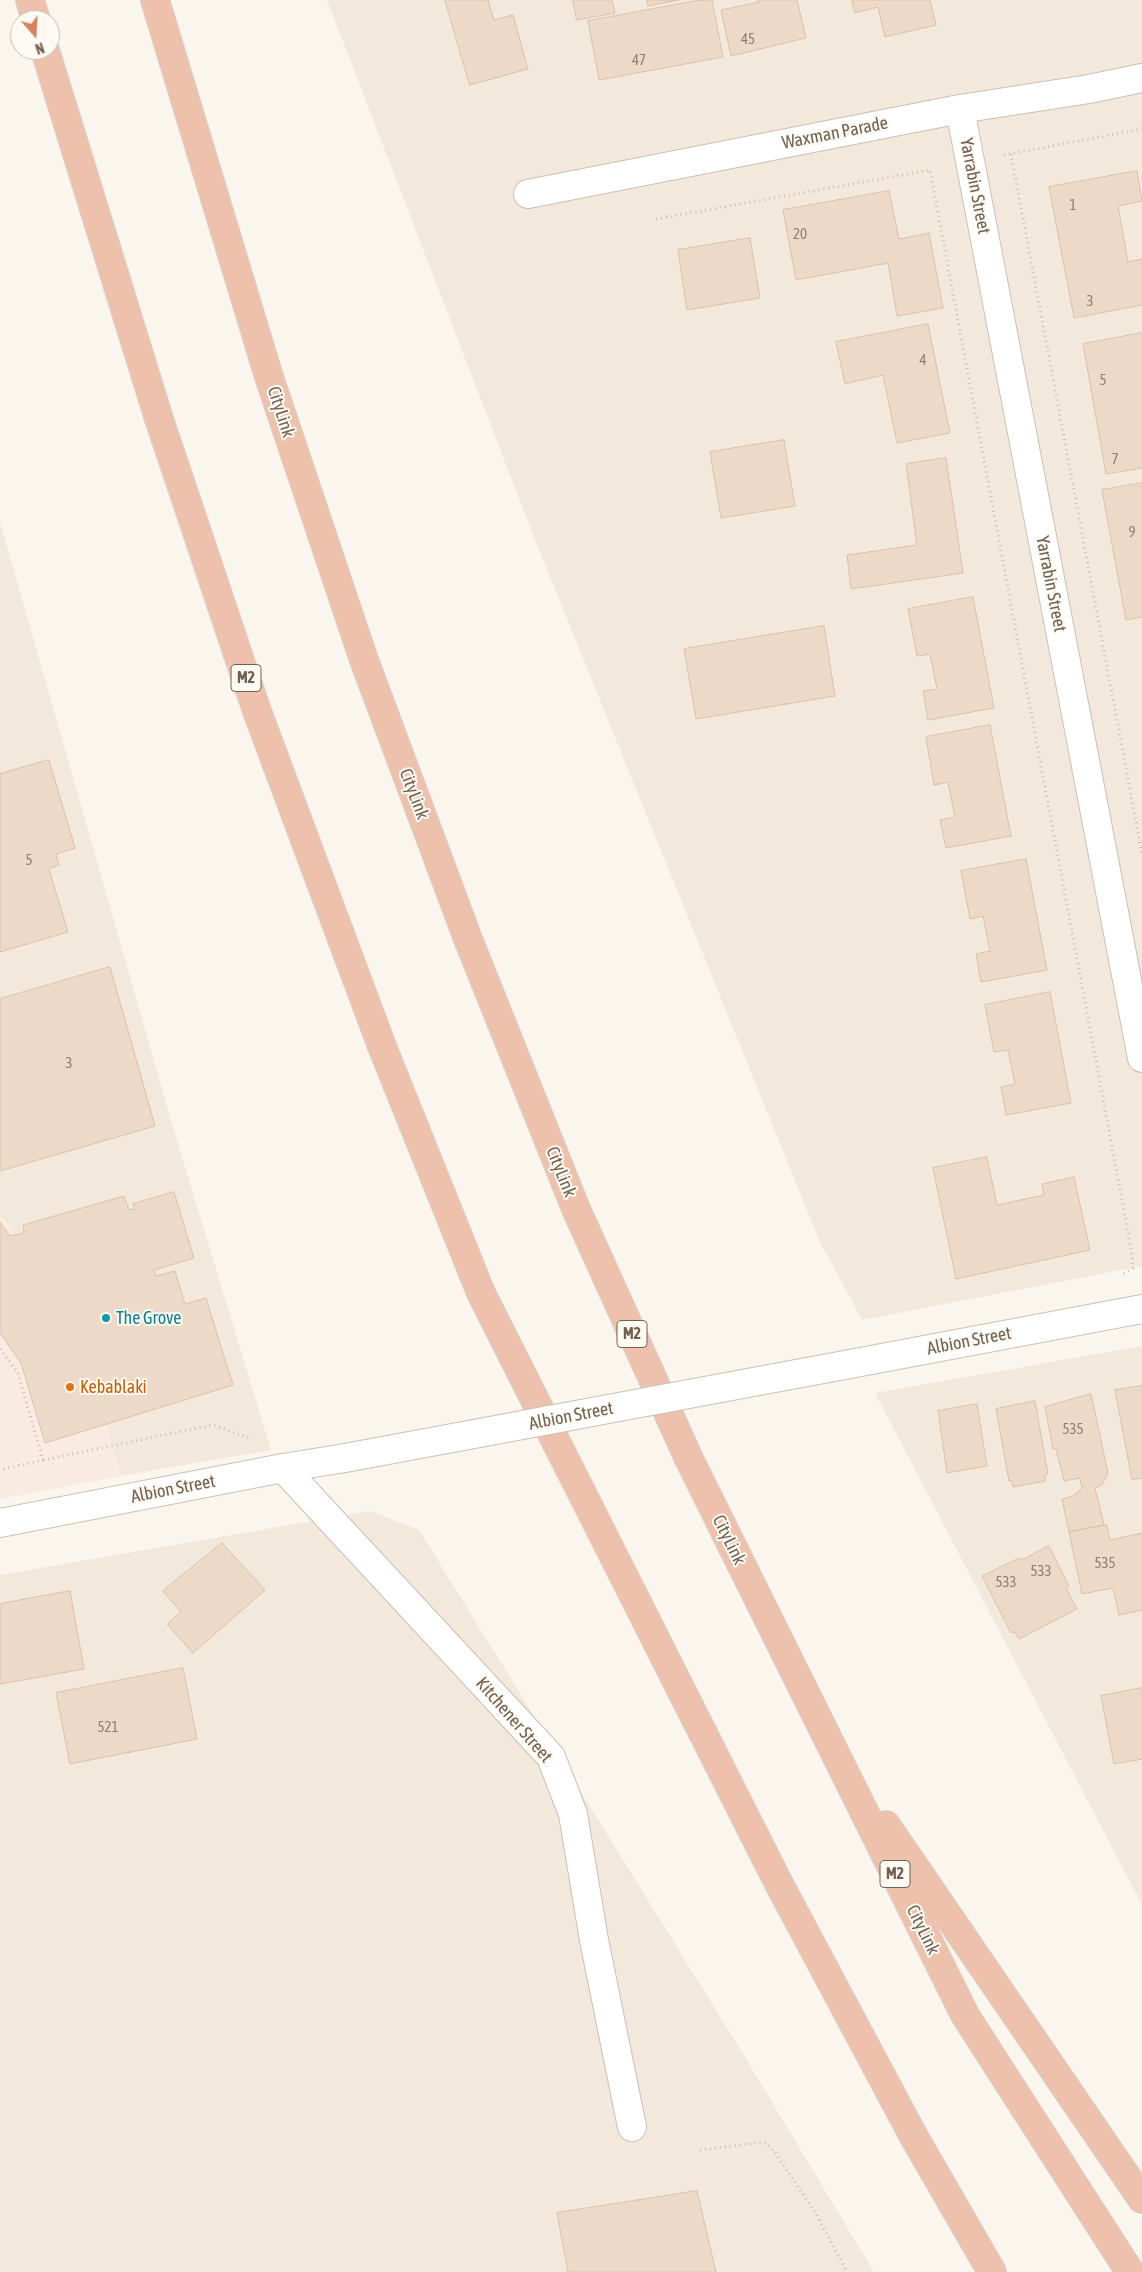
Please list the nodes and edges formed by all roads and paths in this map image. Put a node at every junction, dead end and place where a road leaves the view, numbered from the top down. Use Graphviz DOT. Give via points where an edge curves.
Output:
graph roads {
  1 [pos="156,0"];
  2 [pos="49,60"];
  3 [pos="1142,78"];
  4 [pos="960,109"];
  5 [pos="1142,129"];
  6 [pos="528,194"];
  7 [pos="656,219"];
  8 [pos="1142,854"];
  9 [pos="1142,1058"];
  10 [pos="1116,1280"];
  11 [pos="1142,1308"];
  12 [pos="0,1348"];
  13 [pos="251,1439"];
  14 [pos="43,1460"];
  15 [pos="283,1468"];
  16 [pos="0,1470"];
  17 [pos="0,1523"];
  18 [pos="828,1739"];
  19 [pos="632,2127"];
  20 [pos="914,2137"];
  21 [pos="700,2150"];
  22 [pos="1142,2199"];
  23 [pos="847,2272"];
  24 [pos="979,2272"];
  25 [pos="992,2272"];
  26 [pos="1130,2272"];
  1 -- 18 [label="highway, CityLink / M2" via="279,405 364,660 468,939 576,1209 689,1459"];
  2 -- 20 [label="highway, M2" via="159,420 258,714 380,1041 482,1293 778,1882"];
  3 -- 4 [label="street, Waxman Parade"];
  4 -- 6 [label="street, Waxman Parade"];
  4 -- 9 [label="street, Yarrabin Street"];
  5 -- 8 [label="path" via="1011,154"];
  7 -- 10 [label="path" via="930,170 1132,1254 1133,1268"];
  11 -- 15 [label="street, Albion Street, bridge"];
  12 -- 14 [label="path" via="18,1373"];
  13 -- 14 [label="path" via="213,1426"];
  14 -- 16 [label="path"];
  15 -- 17 [label="street, Albion Street"];
  15 -- 19 [label="street, Kitchener Street" via="551,1757 573,1814 594,1940"];
  18 -- 22 [label="highway"];
  18 -- 26 [label="highway, CityLink / M2" via="965,2015"];
  20 -- 24 [label="highway"];
  20 -- 25 [label="highway, M2"];
  21 -- 23 [label="path" via="764,2142 774,2150 815,2212"];
}
